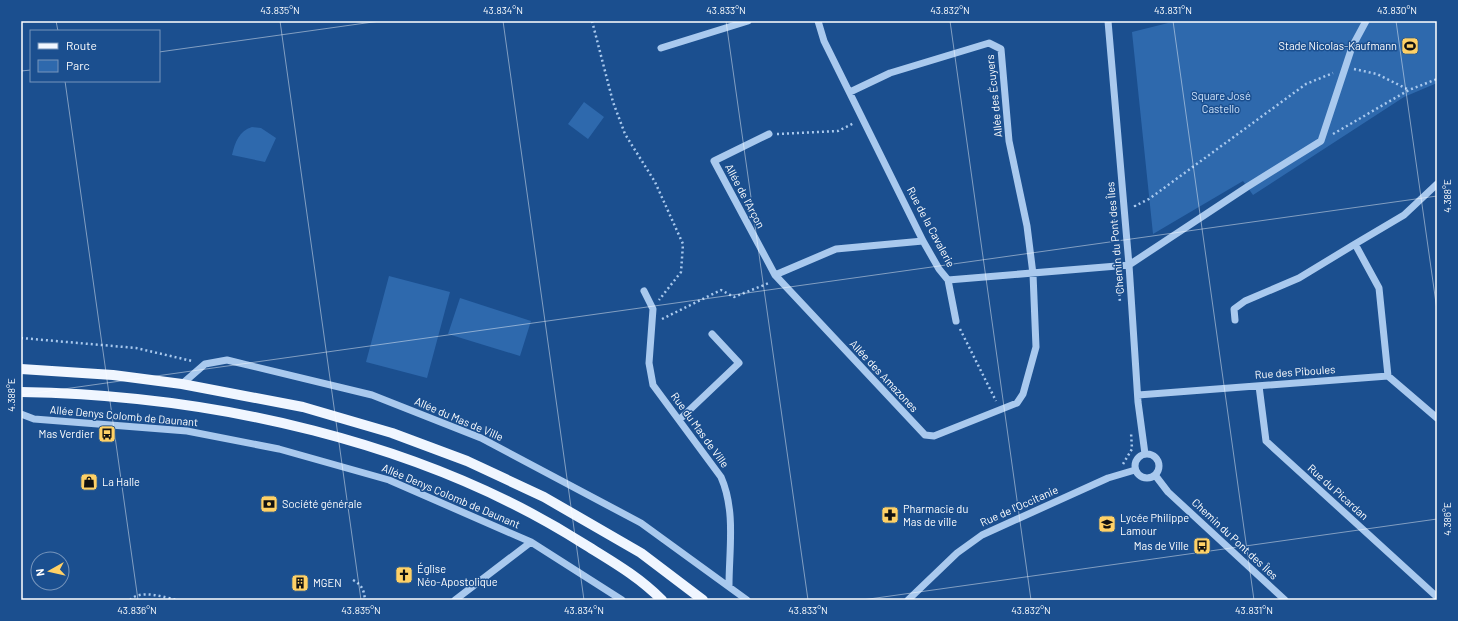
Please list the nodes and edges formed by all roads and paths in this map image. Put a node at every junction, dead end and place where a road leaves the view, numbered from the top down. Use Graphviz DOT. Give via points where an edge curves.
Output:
graph roads {
  1 [pos="592,21"];
  2 [pos="748,21"];
  3 [pos="818,21"];
  4 [pos="1108,21"];
  5 [pos="1366,21"];
  6 [pos="661,48"];
  7 [pos="1344,70"];
  8 [pos="1437,79"];
  9 [pos="1409,90"];
  10 [pos="850,92"];
  11 [pos="863,118"];
  12 [pos="769,134"];
  13 [pos="1321,142"];
  14 [pos="1437,184"];
  15 [pos="1135,201"];
  16 [pos="923,240"];
  17 [pos="1355,244"];
  18 [pos="1129,265"];
  19 [pos="1033,274"];
  20 [pos="777,277"];
  21 [pos="948,280"];
  22 [pos="644,291"];
  23 [pos="653,309"];
  24 [pos="1235,320"];
  25 [pos="956,321"];
  26 [pos="651,324"];
  27 [pos="712,334"];
  28 [pos="21,338"];
  29 [pos="205,364"];
  30 [pos="21,369"];
  31 [pos="1388,376"];
  32 [pos="182,384"];
  33 [pos="1259,386"];
  34 [pos="21,392"];
  35 [pos="1138,396"];
  36 [pos="1001,410"];
  37 [pos="21,414"];
  38 [pos="1437,418"];
  39 [pos="678,420"];
  40 [pos="1144,454"];
  41 [pos="1135,470"];
  42 [pos="1155,475"];
  43 [pos="531,542"];
  44 [pos="353,580"];
  45 [pos="729,586"];
  46 [pos="1437,597"];
  47 [pos="130,600"];
  48 [pos="176,600"];
  49 [pos="365,600"];
  50 [pos="456,600"];
  51 [pos="622,600"];
  52 [pos="662,600"];
  53 [pos="703,600"];
  54 [pos="747,600"];
  55 [pos="908,600"];
  56 [pos="1285,600"];
  1 -- 23 [label="path" via="613,102 625,134 655,182 683,244 681,272"];
  2 -- 6 [label="street"];
  3 -- 10 [label="street, Rue de la Cavalerie" via="824,41"];
  4 -- 18 [label="street, Chemin du Pont des Îles"];
  5 -- 7 [label="street" via="1352,47"];
  7 -- 9 [label="path" via="1359,69 1377,74"];
  7 -- 13 [label="street"];
  7 -- 15 [label="path" via="1306,84 1149,200 1135,206"];
  8 -- 9 [label="path"];
  9 -- 13 [label="path"];
  10 -- 11 [label="street, Rue de la Cavalerie"];
  10 -- 19 [label="street, Allée des Écuyers" via="890,73 989,43 1001,49 1010,141 1027,226"];
  11 -- 12 [label="path" via="838,131"];
  11 -- 16 [label="street, Rue de la Cavalerie"];
  12 -- 20 [label="street, Allée de l'Arçon" via="714,161"];
  13 -- 18 [label="street"];
  14 -- 17 [label="street" via="1404,215"];
  16 -- 20 [label="street" via="836,249"];
  16 -- 21 [label="street, Rue de la Cavalerie"];
  17 -- 24 [label="street" via="1299,278 1245,301 1234,309"];
  17 -- 31 [label="street" via="1379,288"];
  18 -- 19 [label="street, Rue de la Cavalerie"];
  18 -- 35 [label="street, Chemin du Pont des Îles"];
  19 -- 21 [label="street, Rue de la Cavalerie"];
  19 -- 36 [label="street, Allée des Amazones" via="1036,347 1023,394 1016,403"];
  20 -- 26 [label="path" via="734,297 721,290"];
  20 -- 36 [label="street, Allée des Amazones" via="925,435 934,436"];
  21 -- 25 [label="street"];
  22 -- 23 [label="street"];
  23 -- 26 [label="street, Rue du Mas de Ville"];
  25 -- 36 [label="path"];
  26 -- 39 [label="street, Rue du Mas de Ville" via="649,363 653,385"];
  27 -- 39 [label="street" via="739,363"];
  28 -- 29 [label="path" via="136,348"];
  29 -- 32 [label="street"];
  29 -- 45 [label="street, Allée du Mas de Ville" via="227,360 372,395 481,438 641,523"];
  30 -- 32 [label="main road" via="113,375"];
  31 -- 33 [label="street, Rue des Piboules"];
  31 -- 38 [label="street"];
  32 -- 53 [label="main road" via="303,407 392,433 468,461 544,497 641,553"];
  33 -- 35 [label="street, Rue des Piboules"];
  33 -- 46 [label="street, Rue du Picardan" via="1266,441"];
  34 -- 52 [label="main road" via="58,392 168,402 289,424 428,466 546,520 644,582"];
  35 -- 40 [label="street, Chemin du Pont des Îles"];
  37 -- 43 [label="street, Allée Denys Colomb de Daunant" via="34,419 187,431 279,448 390,480"];
  39 -- 45 [label="street, Rue du Mas de Ville" via="721,477 728,493"];
  40 -- 41 [label="street" via="1135,462"];
  40 -- 42 [label="street" via="1151,454 1158,462 1159,469"];
  41 -- 42 [label="street" via="1142,478"];
  41 -- 55 [label="street, Rue de l'Occitanie" via="1108,478 982,534 957,553"];
  42 -- 56 [label="street, Chemin du Pont des Îles" via="1168,492"];
  43 -- 50 [label="street"];
  43 -- 51 [label="street, Allée Denys Colomb de Daunant"];
  44 -- 49 [label="path" via="364,591"];
  45 -- 54 [label="street, Allée du Mas de Ville"];
  47 -- 48 [label="path" via="146,595"];
}
